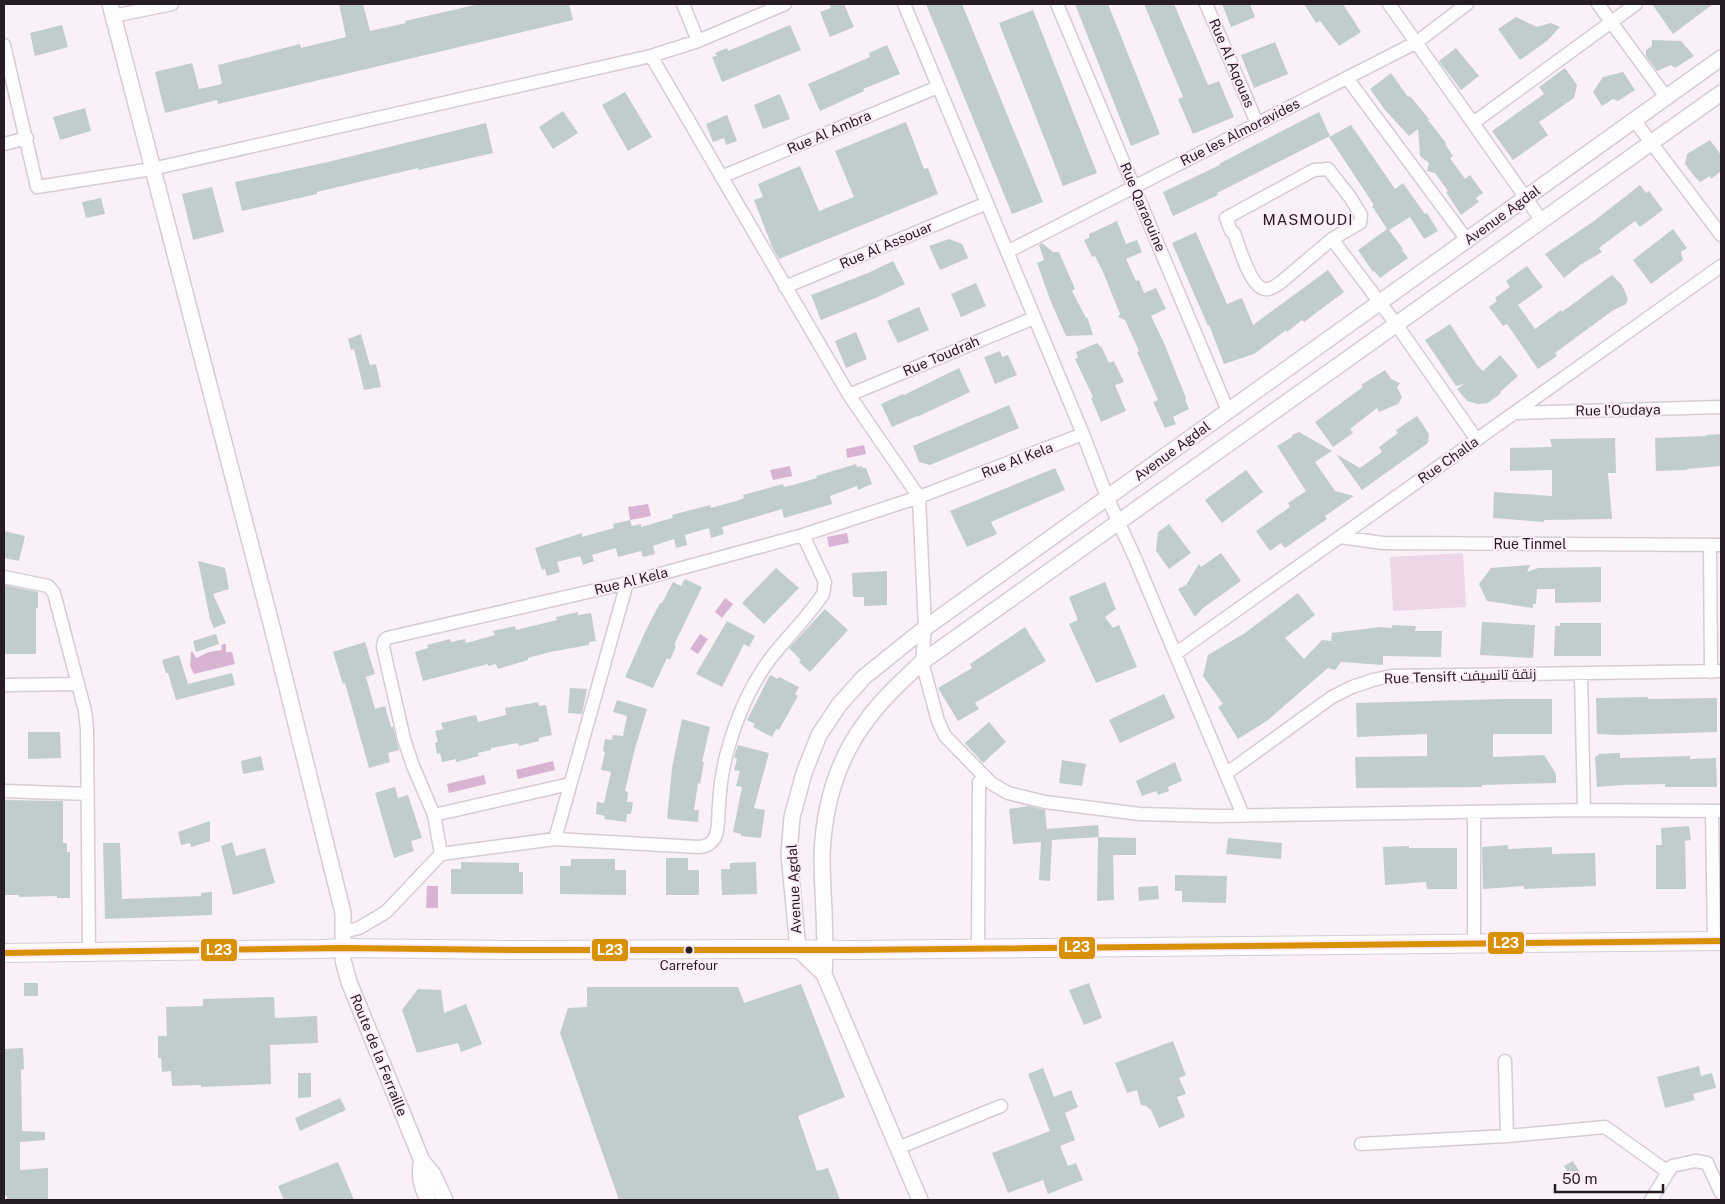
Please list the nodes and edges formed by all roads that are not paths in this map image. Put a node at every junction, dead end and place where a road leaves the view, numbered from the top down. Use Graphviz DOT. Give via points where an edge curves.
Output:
graph roads {
  1 [pos="172,4"];
  2 [pos="683,4"];
  3 [pos="785,4"];
  4 [pos="904,4"];
  5 [pos="1057,4"];
  6 [pos="1206,4"];
  7 [pos="1389,4"];
  8 [pos="1467,4"];
  9 [pos="1598,4"];
  10 [pos="1636,4"];
  11 [pos="764,8"];
  12 [pos="112,10"];
  13 [pos="1611,22"];
  14 [pos="698,40"];
  15 [pos="1417,42"];
  16 [pos="4,45"];
  17 [pos="651,56"];
  18 [pos="1721,58"];
  19 [pos="1347,78"];
  20 [pos="938,87"];
  21 [pos="1721,93"];
  22 [pos="1666,97"];
  23 [pos="1634,120"];
  24 [pos="1257,123"];
  25 [pos="1474,123"];
  26 [pos="27,138"];
  27 [pos="1652,142"];
  28 [pos="4,144"];
  29 [pos="152,169"];
  30 [pos="721,177"];
  31 [pos="1134,187"];
  32 [pos="1525,198"];
  33 [pos="987,202"];
  34 [pos="1542,221"];
  35 [pos="1721,235"];
  36 [pos="1332,239"];
  37 [pos="1467,240"];
  38 [pos="1007,252"];
  39 [pos="1721,266"];
  40 [pos="785,287"];
  41 [pos="1379,303"];
  42 [pos="1034,318"];
  43 [pos="1396,324"];
  44 [pos="849,395"];
  45 [pos="1721,408"];
  46 [pos="1228,411"];
  47 [pos="1515,413"];
  48 [pos="1083,434"];
  49 [pos="1477,440"];
  50 [pos="919,497"];
  51 [pos="1107,497"];
  52 [pos="1119,521"];
  53 [pos="803,535"];
  54 [pos="1340,537"];
  55 [pos="1715,545"];
  56 [pos="4,577"];
  57 [pos="627,583"];
  58 [pos="925,628"];
  59 [pos="1174,654"];
  60 [pos="922,662"];
  61 [pos="1716,672"];
  62 [pos="1581,674"];
  63 [pos="78,684"];
  64 [pos="4,685"];
  65 [pos="1227,773"];
  66 [pos="980,782"];
  67 [pos="570,784"];
  68 [pos="4,791"];
  69 [pos="88,794"];
  70 [pos="1584,810"];
  71 [pos="1717,811"];
  72 [pos="1474,812"];
  73 [pos="1243,815"];
  74 [pos="434,816"];
  75 [pos="555,839"];
  76 [pos="441,854"];
  77 [pos="343,940"];
  78 [pos="1718,941"];
  79 [pos="1474,944"];
  80 [pos="798,949"];
  81 [pos="978,949"];
  82 [pos="826,950"];
  83 [pos="88,951"];
  84 [pos="4,953"];
  85 [pos="824,974"];
  86 [pos="1505,1061"];
  87 [pos="1001,1106"];
  88 [pos="1507,1136"];
  89 [pos="1361,1144"];
  90 [pos="898,1148"];
  91 [pos="422,1161"];
  92 [pos="1668,1172"];
  93 [pos="1721,1193"];
  94 [pos="428,1200"];
  95 [pos="445,1200"];
  96 [pos="920,1200"];
  97 [pos="1651,1200"];
  1 -- 12 [label="street"];
  2 -- 14 [label="street"];
  3 -- 11 [label="street"];
  4 -- 20 [label="street"];
  5 -- 31 [label="street, Rue Qaraouine"];
  6 -- 24 [label="street, Rue Al Aqouas"];
  7 -- 15 [label="street"];
  8 -- 15 [label="street, Rue les Almoravides"];
  9 -- 13 [label="street"];
  10 -- 13 [label="street"];
  11 -- 14 [label="street"];
  12 -- 29 [label="street, Route de la Ferraille"];
  13 -- 22 [label="street"];
  13 -- 25 [label="street"];
  14 -- 17 [label="street"];
  15 -- 19 [label="street, Rue les Almoravides"];
  15 -- 25 [label="street"];
  16 -- 26 [label="street"];
  17 -- 29 [label="street"];
  17 -- 30 [label="street"];
  18 -- 22 [label="street, Avenue Agdal"];
  19 -- 24 [label="street, Rue les Almoravides"];
  19 -- 37 [label="street"];
  20 -- 30 [label="street, Rue Al Ambra"];
  20 -- 33 [label="street"];
  21 -- 27 [label="street, Avenue Agdal"];
  22 -- 23 [label="street, Avenue Agdal"];
  23 -- 27 [label="street"];
  23 -- 32 [label="street, Avenue Agdal"];
  24 -- 31 [label="street, Rue les Almoravides"];
  25 -- 32 [label="street"];
  26 -- 28 [label="street"];
  26 -- 29 [label="street" via="37,187"];
  27 -- 34 [label="street, Avenue Agdal"];
  27 -- 35 [label="street"];
  29 -- 77 [label="street, Route de la Ferraille" via="272,626 343,913"];
  30 -- 40 [label="street"];
  31 -- 38 [label="street, Rue les Almoravides"];
  31 -- 46 [label="street, Rue Qaraouine"];
  32 -- 34 [label="street"];
  32 -- 37 [label="street, Avenue Agdal"];
  33 -- 38 [label="street"];
  33 -- 40 [label="street, Rue Al Assouar"];
  34 -- 43 [label="street, Avenue Agdal"];
  36 -- 36 [label="street" via="1360,223 1361,215 1328,169 1314,170 1226,218 1244,261 1258,285 1266,289 1280,283"];
  36 -- 41 [label="street"];
  37 -- 41 [label="street, Avenue Agdal"];
  38 -- 42 [label="street"];
  39 -- 47 [label="street, Rue Challa"];
  40 -- 44 [label="street"];
  41 -- 43 [label="street"];
  41 -- 46 [label="street, Avenue Agdal"];
  42 -- 44 [label="street, Rue Toudrah"];
  42 -- 48 [label="street"];
  43 -- 49 [label="street"];
  43 -- 52 [label="street, Avenue Agdal"];
  44 -- 50 [label="street"];
  45 -- 47 [label="street, Rue l'Oudaya"];
  46 -- 51 [label="street, Avenue Agdal"];
  47 -- 49 [label="street, Rue Challa"];
  48 -- 50 [label="street, Rue Al Kela"];
  48 -- 51 [label="street"];
  49 -- 54 [label="street, Rue Challa"];
  50 -- 53 [label="street, Rue Al Kela"];
  50 -- 58 [label="street"];
  51 -- 52 [label="street"];
  51 -- 58 [label="street, Avenue Agdal"];
  52 -- 59 [label="street"];
  52 -- 60 [label="street, Avenue Agdal"];
  53 -- 57 [label="street, Rue Al Kela"];
  53 -- 75 [label="street" via="825,582 824,594 770,659 748,696 726,755 716,835 711,844 698,847"];
  54 -- 55 [label="street, Rue Tinmel" via="1383,543"];
  54 -- 59 [label="street, Rue Challa"];
  55 -- 61 [label="street"];
  56 -- 63 [label="street" via="48,586 54,593"];
  57 -- 67 [label="street"];
  57 -- 74 [label="street, Rue Al Kela" via="384,641 404,739"];
  58 -- 60 [label="street"];
  58 -- 80 [label="street, Avenue Agdal" via="864,677 839,705 819,735 792,817 789,854"];
  59 -- 65 [label="street"];
  60 -- 73 [label="street" via="945,736 986,778 1008,793 1045,802 1140,814"];
  60 -- 82 [label="street, Avenue Agdal" via="868,718 848,747 835,780 825,817 822,856"];
  61 -- 62 [label="street, Rue Tensift زنقة تانسيفت"];
  62 -- 65 [label="street, Rue Tensift زنقة تانسيفت" via="1391,676 1373,680 1332,698"];
  62 -- 70 [label="street"];
  63 -- 64 [label="street"];
  63 -- 69 [label="street" via="87,729"];
  65 -- 73 [label="street"];
  66 -- 81 [label="street"];
  67 -- 74 [label="street"];
  67 -- 75 [label="street"];
  68 -- 69 [label="street"];
  69 -- 83 [label="street"];
  70 -- 71 [label="street"];
  70 -- 72 [label="street"];
  71 -- 78 [label="street"];
  72 -- 73 [label="street"];
  72 -- 79 [label="street"];
  74 -- 76 [label="street, Rue Al Kela"];
  75 -- 76 [label="street"];
  76 -- 77 [label="street" via="386,912"];
  77 -- 80 [label="main road" via="514,950"];
  77 -- 83 [label="main road" via="322,949"];
  77 -- 91 [label="street, Route de la Ferraille" via="343,960 350,982"];
  78 -- 79 [label="main road"];
  79 -- 81 [label="main road"];
  80 -- 82 [label="main road"];
  80 -- 85 [label="street"];
  81 -- 82 [label="main road"];
  82 -- 85 [label="street, Avenue Agdal"];
  83 -- 84 [label="main road"];
  85 -- 90 [label="street"];
  86 -- 88 [label="street"];
  87 -- 90 [label="street"];
  88 -- 89 [label="street"];
  88 -- 92 [label="street" via="1605,1127"];
  90 -- 96 [label="street"];
  91 -- 94 [label="street, Route de la Ferraille" via="420,1181"];
  91 -- 95 [label="street, Route de la Ferraille" via="433,1174"];
  92 -- 93 [label="street" via="1672,1166 1695,1161 1707,1163"];
  92 -- 97 [label="street"];
}
